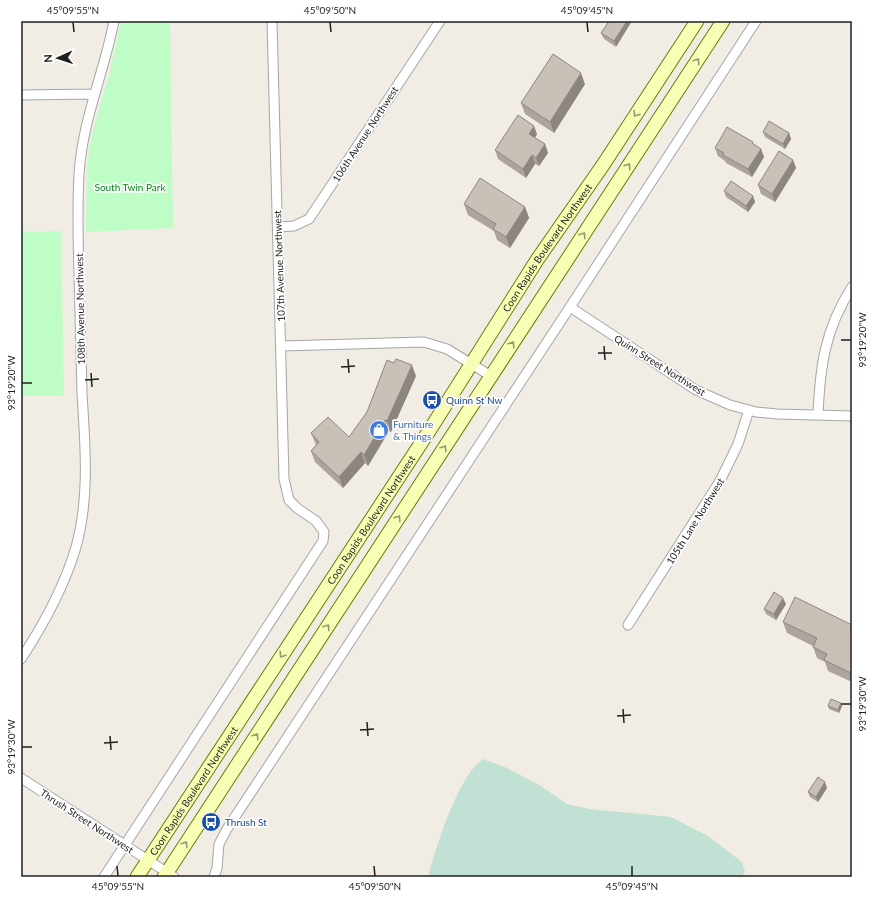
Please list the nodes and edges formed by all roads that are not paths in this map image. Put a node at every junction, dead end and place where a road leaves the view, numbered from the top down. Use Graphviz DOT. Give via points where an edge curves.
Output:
graph roads {
  1 [pos="114,21"];
  2 [pos="272,21"];
  3 [pos="440,21"];
  4 [pos="697,21"];
  5 [pos="723,21"];
  6 [pos="756,21"];
  7 [pos="94,94"];
  8 [pos="21,95"];
  9 [pos="278,227"];
  10 [pos="852,287"];
  11 [pos="570,307"];
  12 [pos="282,346"];
  13 [pos="471,364"];
  14 [pos="491,376"];
  15 [pos="748,410"];
  16 [pos="818,415"];
  17 [pos="852,416"];
  18 [pos="628,625"];
  19 [pos="21,659"];
  20 [pos="21,778"];
  21 [pos="125,845"];
  22 [pos="148,860"];
  23 [pos="168,875"];
  24 [pos="104,877"];
  25 [pos="137,877"];
  26 [pos="214,877"];
  1 -- 7 [label="street, 108th Avenue Northwest"];
  2 -- 9 [label="street, 107th Avenue Northwest"];
  3 -- 9 [label="street, 106th Avenue Northwest" via="309,219 294,226"];
  4 -- 13 [label="main road, Coon Rapids Boulevard Northwest, one-way" via="537,260"];
  14 -- 5 [label="main road, one-way"];
  6 -- 11 [label="street"];
  7 -- 8 [label="street"];
  7 -- 19 [label="street, 108th Avenue Northwest" via="82,144 78,200 85,472 81,522 76,546 58,596"];
  9 -- 12 [label="street, 107th Avenue Northwest"];
  10 -- 16 [label="street" via="835,317 827,339 820,378"];
  11 -- 15 [label="street, Quinn Street Northwest" via="696,390"];
  11 -- 26 [label="street" via="226,829 219,844"];
  12 -- 13 [label="street" via="424,342 447,349"];
  12 -- 21 [label="street, 107th Avenue Northwest" via="284,479 289,500 316,521 324,532 323,541"];
  13 -- 14 [label="street"];
  13 -- 22 [label="main road, Coon Rapids Boulevard Northwest, one-way"];
  23 -- 14 [label="main road, one-way"];
  15 -- 16 [label="street, Quinn Street Northwest"];
  15 -- 18 [label="street, 105th Lane Northwest" via="734,455 720,481"];
  16 -- 17 [label="street, Quinn Street Northwest"];
  20 -- 21 [label="street, Thrush Street Northwest"];
  21 -- 22 [label="street, Thrush Street Northwest"];
  21 -- 24 [label="street"];
  22 -- 23 [label="street, Thrush Street Northwest"];
  22 -- 25 [label="main road, Coon Rapids Boulevard Northwest"];
}
